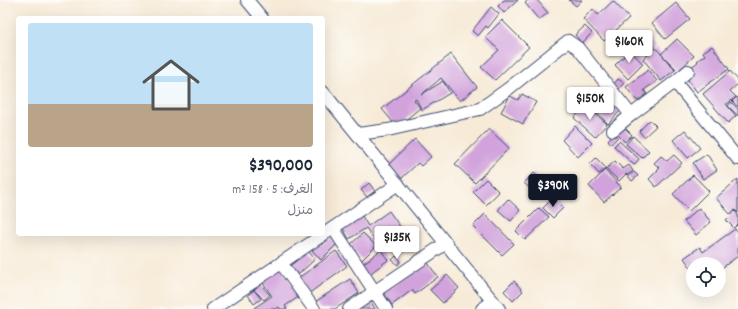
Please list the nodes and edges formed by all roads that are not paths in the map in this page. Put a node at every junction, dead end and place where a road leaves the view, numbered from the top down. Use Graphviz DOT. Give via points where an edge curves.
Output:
graph roads {
  1 [pos="247,0"];
  2 [pos="260,16"];
  3 [pos="688,71"];
  4 [pos="675,82"];
  5 [pos="325,94"];
  6 [pos="631,116"];
  7 [pos="613,130"];
  8 [pos="358,134"];
  9 [pos="738,159"];
  10 [pos="398,184"];
  11 [pos="333,228"];
  12 [pos="325,233"];
  13 [pos="321,236"];
  14 [pos="446,243"];
  15 [pos="281,263"];
  16 [pos="374,292"];
  17 [pos="496,305"];
  18 [pos="213,309"];
  19 [pos="314,309"];
  20 [pos="349,309"];
  21 [pos="386,309"];
  22 [pos="482,309"];
  1 -- 2 [label="street"];
  3 -- 4 [label="street"];
  4 -- 6 [label="street"];
  4 -- 9 [label="street"];
  5 -- 8 [label="street"];
  6 -- 7 [label="street"];
  6 -- 8 [label="street" via="578,48 568,41 480,109 388,130"];
  8 -- 10 [label="street"];
  10 -- 11 [label="street"];
  10 -- 14 [label="street"];
  11 -- 12 [label="street"];
  11 -- 16 [label="street"];
  13 -- 15 [label="street"];
  14 -- 16 [label="street"];
  14 -- 17 [label="street"];
  15 -- 18 [label="street"];
  15 -- 19 [label="street"];
  16 -- 20 [label="street"];
  16 -- 21 [label="street"];
  17 -- 22 [label="street"];
}
